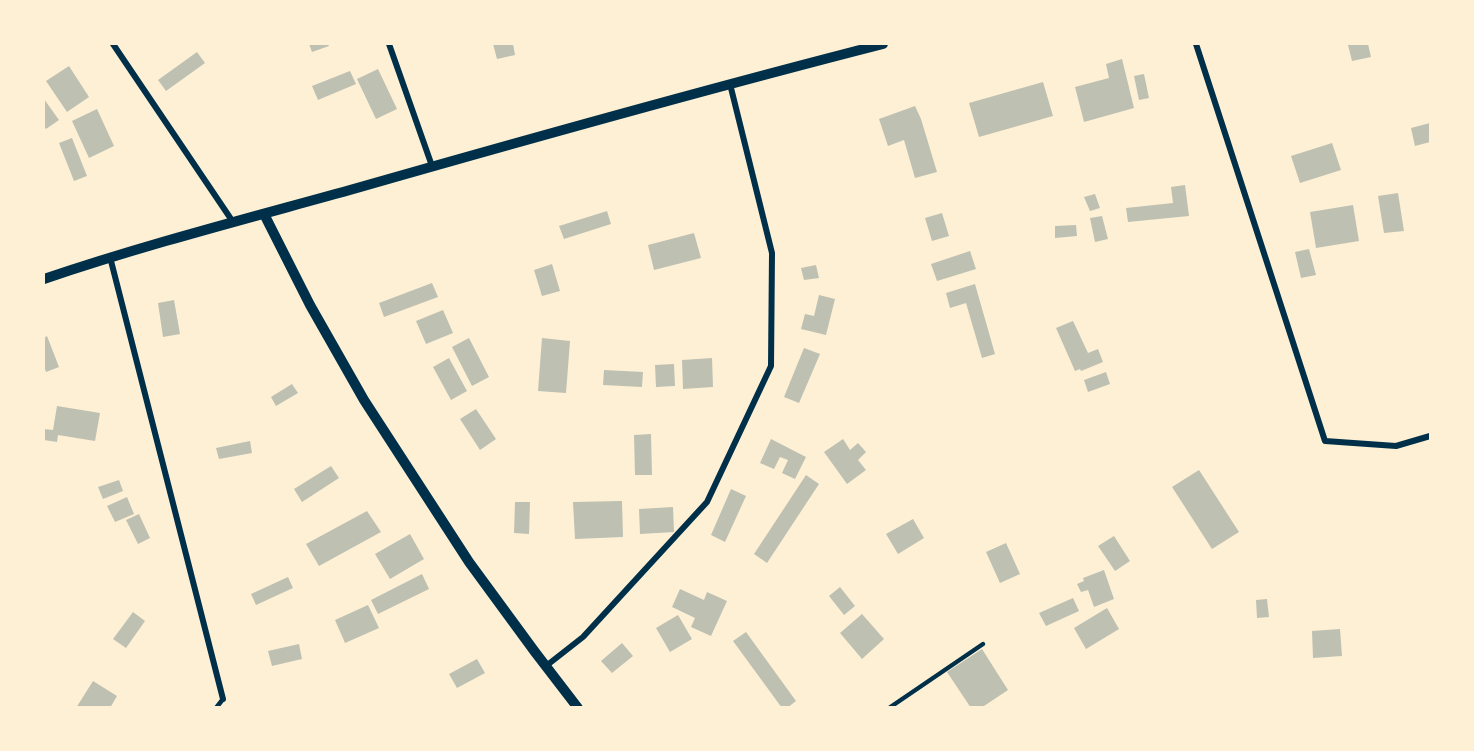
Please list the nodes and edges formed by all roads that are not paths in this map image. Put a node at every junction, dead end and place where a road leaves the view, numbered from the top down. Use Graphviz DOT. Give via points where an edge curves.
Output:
graph roads {
  1 [pos="113,44"];
  2 [pos="389,44"];
  3 [pos="883,44"];
  4 [pos="1197,44"];
  5 [pos="730,84"];
  6 [pos="432,166"];
  7 [pos="264,214"];
  8 [pos="233,222"];
  9 [pos="110,257"];
  10 [pos="44,279"];
  11 [pos="1431,436"];
  12 [pos="983,644"];
  13 [pos="546,666"];
  14 [pos="223,699"];
  15 [pos="216,708"];
  16 [pos="578,708"];
  17 [pos="889,708"];
  1 -- 8 [label="street"];
  2 -- 6 [label="street"];
  3 -- 5 [label="street"];
  4 -- 11 [label="street" via="1325,441 1396,446"];
  5 -- 6 [label="street"];
  5 -- 13 [label="street" via="772,253 771,366 707,502 583,637"];
  6 -- 7 [label="street"];
  7 -- 8 [label="street"];
  7 -- 13 [label="street" via="364,400 469,562"];
  8 -- 9 [label="street"];
  9 -- 10 [label="street"];
  9 -- 14 [label="street"];
  12 -- 17 [label="lane"];
  13 -- 16 [label="street"];
  14 -- 15 [label="lane"];
}
